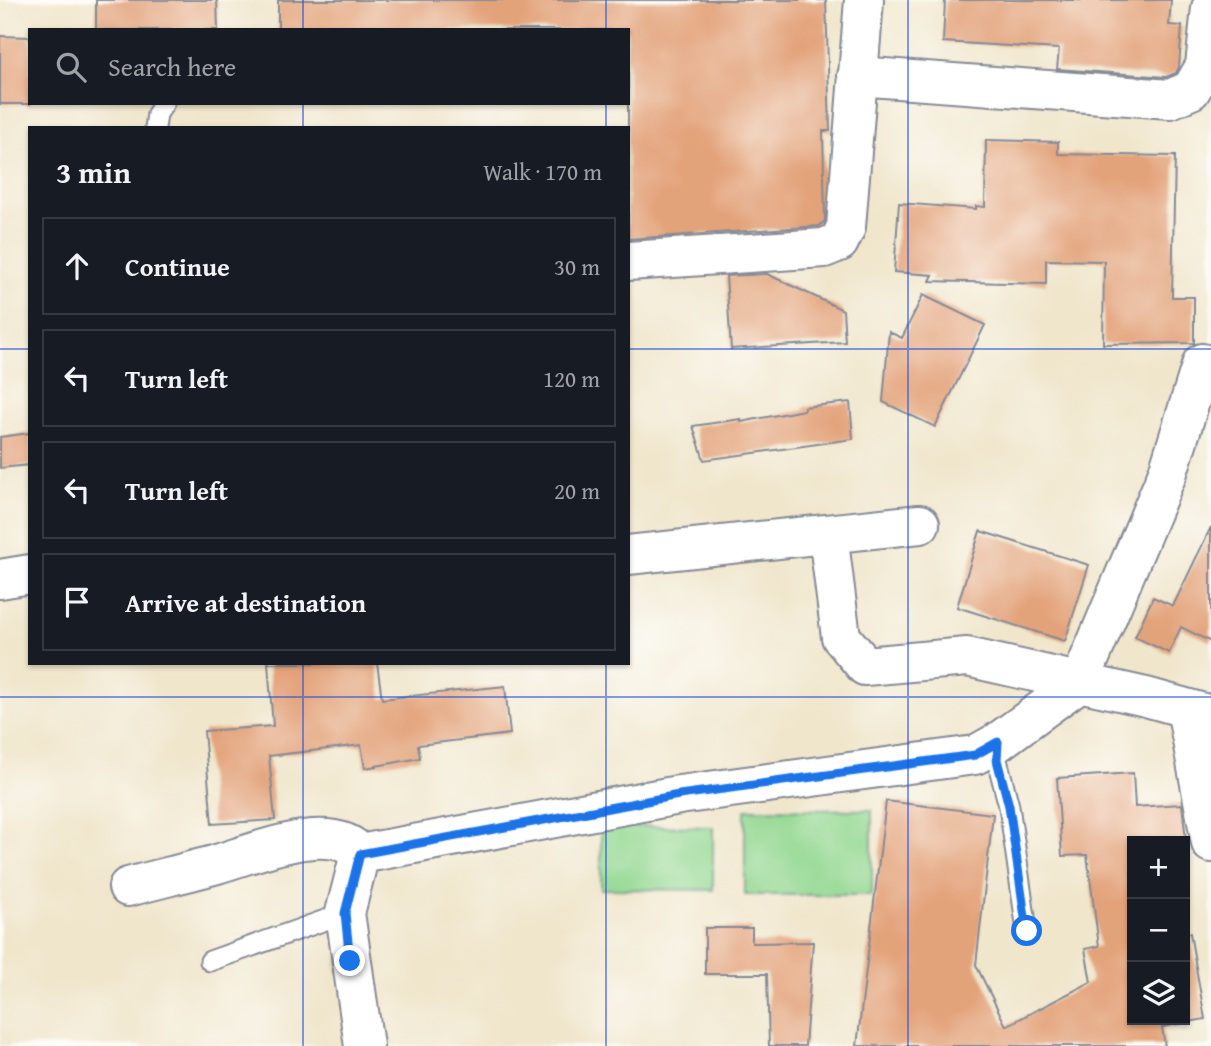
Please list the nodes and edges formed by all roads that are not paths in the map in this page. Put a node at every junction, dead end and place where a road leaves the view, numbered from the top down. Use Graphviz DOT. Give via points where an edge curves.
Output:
graph roads {
  1 [pos="864,0"];
  2 [pos="1211,8"];
  3 [pos="857,76"];
  4 [pos="163,105"];
  5 [pos="155,126"];
  6 [pos="630,261"];
  7 [pos="1202,363"];
  8 [pos="920,524"];
  9 [pos="828,534"];
  10 [pos="630,555"];
  11 [pos="28,574"];
  12 [pos="0,579"];
  13 [pos="1080,682"];
  14 [pos="1199,712"];
  15 [pos="998,742"];
  16 [pos="1211,843"];
  17 [pos="360,854"];
  18 [pos="128,887"];
  19 [pos="345,913"];
  20 [pos="1027,931"];
  21 [pos="210,961"];
  22 [pos="363,1046"];
  1 -- 3 [label="street"];
  2 -- 3 [label="street" via="1205,66 1192,90 1170,99"];
  3 -- 6 [label="street" via="846,227 839,242 824,248"];
  4 -- 5 [label="lane"];
  7 -- 13 [label="street" via="1168,472"];
  8 -- 9 [label="street"];
  9 -- 10 [label="street"];
  9 -- 13 [label="street" via="841,637 865,666 967,657"];
  11 -- 12 [label="street"];
  13 -- 14 [label="street"];
  13 -- 15 [label="street"];
  14 -- 16 [label="street"];
  15 -- 17 [label="street" via="975,755 679,795"];
  15 -- 20 [label="lane" via="997,760 1009,806"];
  17 -- 18 [label="street" via="340,841 299,841"];
  17 -- 19 [label="street"];
  19 -- 21 [label="lane"];
  19 -- 22 [label="street"];
}
